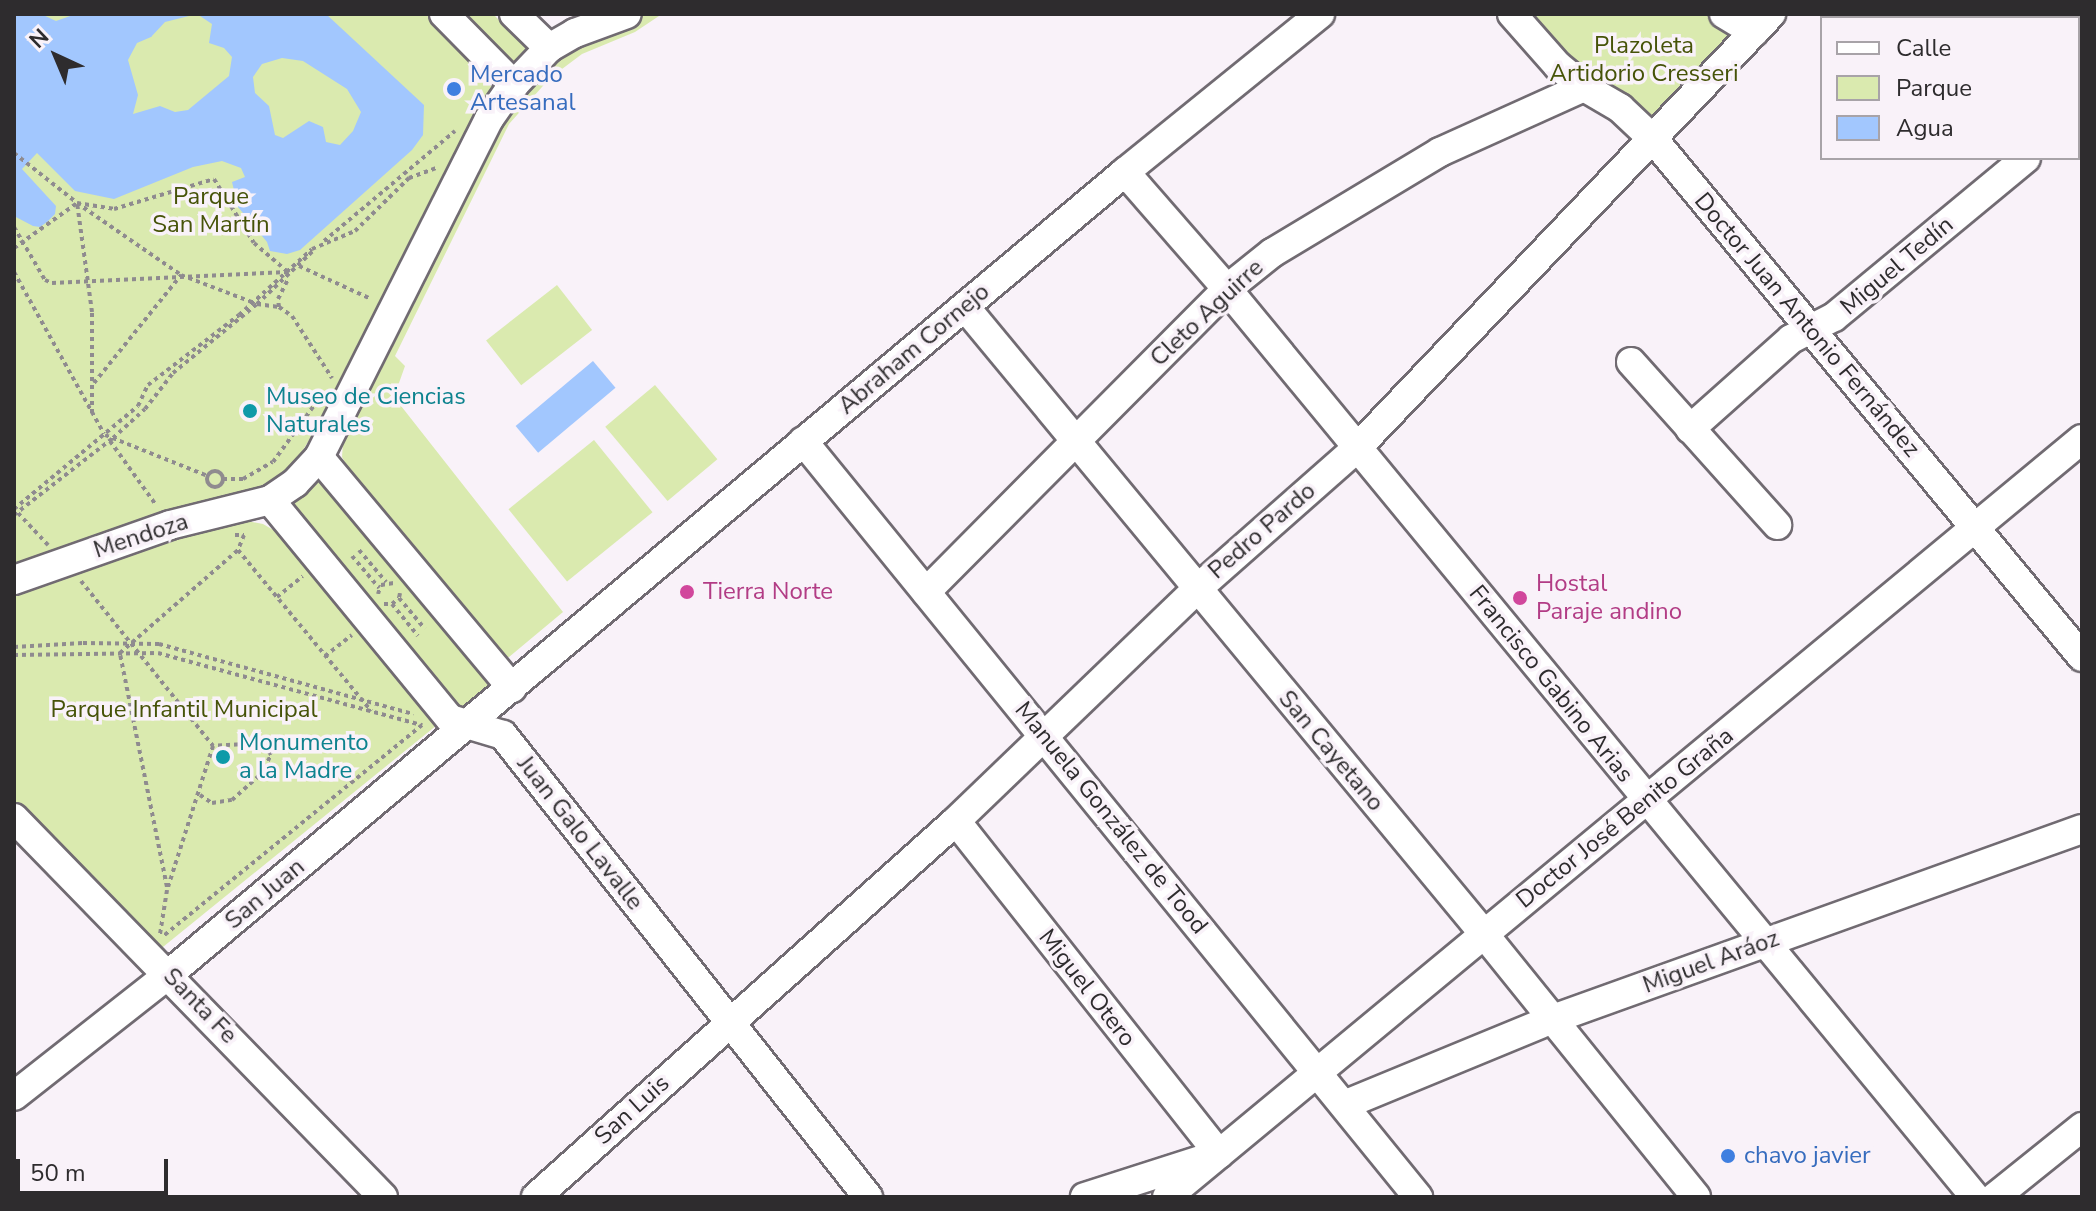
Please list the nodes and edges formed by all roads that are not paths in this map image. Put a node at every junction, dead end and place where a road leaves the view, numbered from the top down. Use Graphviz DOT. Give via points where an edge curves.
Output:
graph roads {
  1 [pos="444,14"];
  2 [pos="514,14"];
  3 [pos="627,14"];
  4 [pos="1320,14"];
  5 [pos="1512,14"];
  6 [pos="1724,14"];
  7 [pos="1762,23"];
  8 [pos="549,48"];
  9 [pos="514,85"];
  10 [pos="1584,87"];
  11 [pos="1654,140"];
  12 [pos="2024,160"];
  13 [pos="1125,172"];
  14 [pos="1227,289"];
  15 [pos="965,307"];
  16 [pos="1810,331"];
  17 [pos="1631,362"];
  18 [pos="1690,429"];
  19 [pos="2082,439"];
  20 [pos="1076,440"];
  21 [pos="803,441"];
  22 [pos="1357,448"];
  23 [pos="319,457"];
  24 [pos="270,500"];
  25 [pos="1777,525"];
  26 [pos="1975,528"];
  27 [pos="14,580"];
  28 [pos="1196,590"];
  29 [pos="926,592"];
  30 [pos="2082,657"];
  31 [pos="512,688"];
  32 [pos="459,722"];
  33 [pos="1044,734"];
  34 [pos="1647,801"];
  35 [pos="14,818"];
  36 [pos="956,821"];
  37 [pos="2082,829"];
  38 [pos="1484,934"];
  39 [pos="1766,942"];
  40 [pos="169,974"];
  41 [pos="1553,1019"];
  42 [pos="728,1022"];
  43 [pos="1318,1073"];
  44 [pos="14,1096"];
  45 [pos="1344,1105"];
  46 [pos="2082,1127"];
  47 [pos="1219,1154"];
  48 [pos="383,1197"];
  49 [pos="536,1197"];
  50 [pos="868,1197"];
  51 [pos="1085,1197"];
  52 [pos="1167,1197"];
  53 [pos="1418,1197"];
  54 [pos="1696,1197"];
  55 [pos="1975,1197"];
  56 [pos="1995,1197"];
  1 -- 9 [label="street"];
  2 -- 8 [label="street"];
  3 -- 8 [label="street"];
  4 -- 13 [label="street, Abraham Cornejo"];
  5 -- 10 [label="street, Doctor Juan Antonio Fernández"];
  6 -- 7 [label="street"];
  7 -- 11 [label="street, Pedro Pardo"];
  8 -- 9 [label="street"];
  9 -- 23 [label="street" via="489,119"];
  10 -- 11 [label="street, Doctor Juan Antonio Fernández" via="1620,108"];
  10 -- 14 [label="street, Cleto Aguirre" via="1381,184 1272,253"];
  11 -- 16 [label="street, Doctor Juan Antonio Fernández"];
  11 -- 22 [label="street, Pedro Pardo"];
  12 -- 16 [label="street, Miguel Tedín" via="1834,317"];
  13 -- 14 [label="street, Francisco Gabino Arias"];
  13 -- 15 [label="street, Abraham Cornejo"];
  14 -- 20 [label="street, Cleto Aguirre"];
  14 -- 22 [label="street, Francisco Gabino Arias"];
  15 -- 20 [label="street, San Cayetano"];
  15 -- 21 [label="street, Abraham Cornejo"];
  16 -- 18 [label="street, Miguel Tedín" via="1791,339"];
  16 -- 26 [label="street, Doctor Juan Antonio Fernández"];
  17 -- 18 [label="street"];
  18 -- 25 [label="street"];
  19 -- 26 [label="street, Doctor José Benito Graña"];
  20 -- 28 [label="street, San Cayetano"];
  20 -- 29 [label="street, Cleto Aguirre"];
  21 -- 29 [label="street, Manuela González de Tood"];
  21 -- 31 [label="street, Abraham Cornejo"];
  22 -- 28 [label="street, Pedro Pardo"];
  22 -- 34 [label="street, Francisco Gabino Arias"];
  23 -- 24 [label="street"];
  23 -- 31 [label="street"];
  24 -- 27 [label="street, Mendoza" via="170,525"];
  24 -- 32 [label="street" via="331,563 369,621"];
  26 -- 30 [label="street, Doctor Juan Antonio Fernández"];
  26 -- 34 [label="street, Doctor José Benito Graña"];
  28 -- 33 [label="street, Pedro Pardo"];
  28 -- 38 [label="street, San Cayetano"];
  29 -- 33 [label="street, Manuela González de Tood"];
  31 -- 32 [label="street, San Juan"];
  32 -- 40 [label="street, San Juan"];
  32 -- 42 [label="street, Juan Galo Lavalle" via="503,735"];
  33 -- 36 [label="street, Pedro Pardo"];
  33 -- 43 [label="street, Manuela González de Tood"];
  34 -- 38 [label="street, Doctor José Benito Graña"];
  34 -- 39 [label="street, Francisco Gabino Arias"];
  35 -- 40 [label="street, Santa Fe"];
  36 -- 42 [label="street, Pedro Pardo"];
  36 -- 47 [label="street, Miguel Otero"];
  37 -- 39 [label="street, Miguel Aráoz"];
  38 -- 41 [label="street, San Cayetano"];
  38 -- 43 [label="street, Doctor José Benito Graña"];
  39 -- 41 [label="street, Miguel Aráoz"];
  39 -- 55 [label="street, Francisco Gabino Arias"];
  40 -- 44 [label="street, San Juan"];
  40 -- 48 [label="street, Santa Fe"];
  41 -- 45 [label="street, Miguel Aráoz"];
  41 -- 54 [label="street, San Cayetano"];
  42 -- 49 [label="street, San Luis"];
  42 -- 50 [label="street, Juan Galo Lavalle"];
  43 -- 45 [label="street, Manuela González de Tood"];
  43 -- 47 [label="street, Doctor José Benito Graña"];
  45 -- 53 [label="street, Manuela González de Tood"];
  46 -- 56 [label="street"];
  47 -- 51 [label="street"];
  47 -- 52 [label="street, Doctor José Benito Graña"];
}
